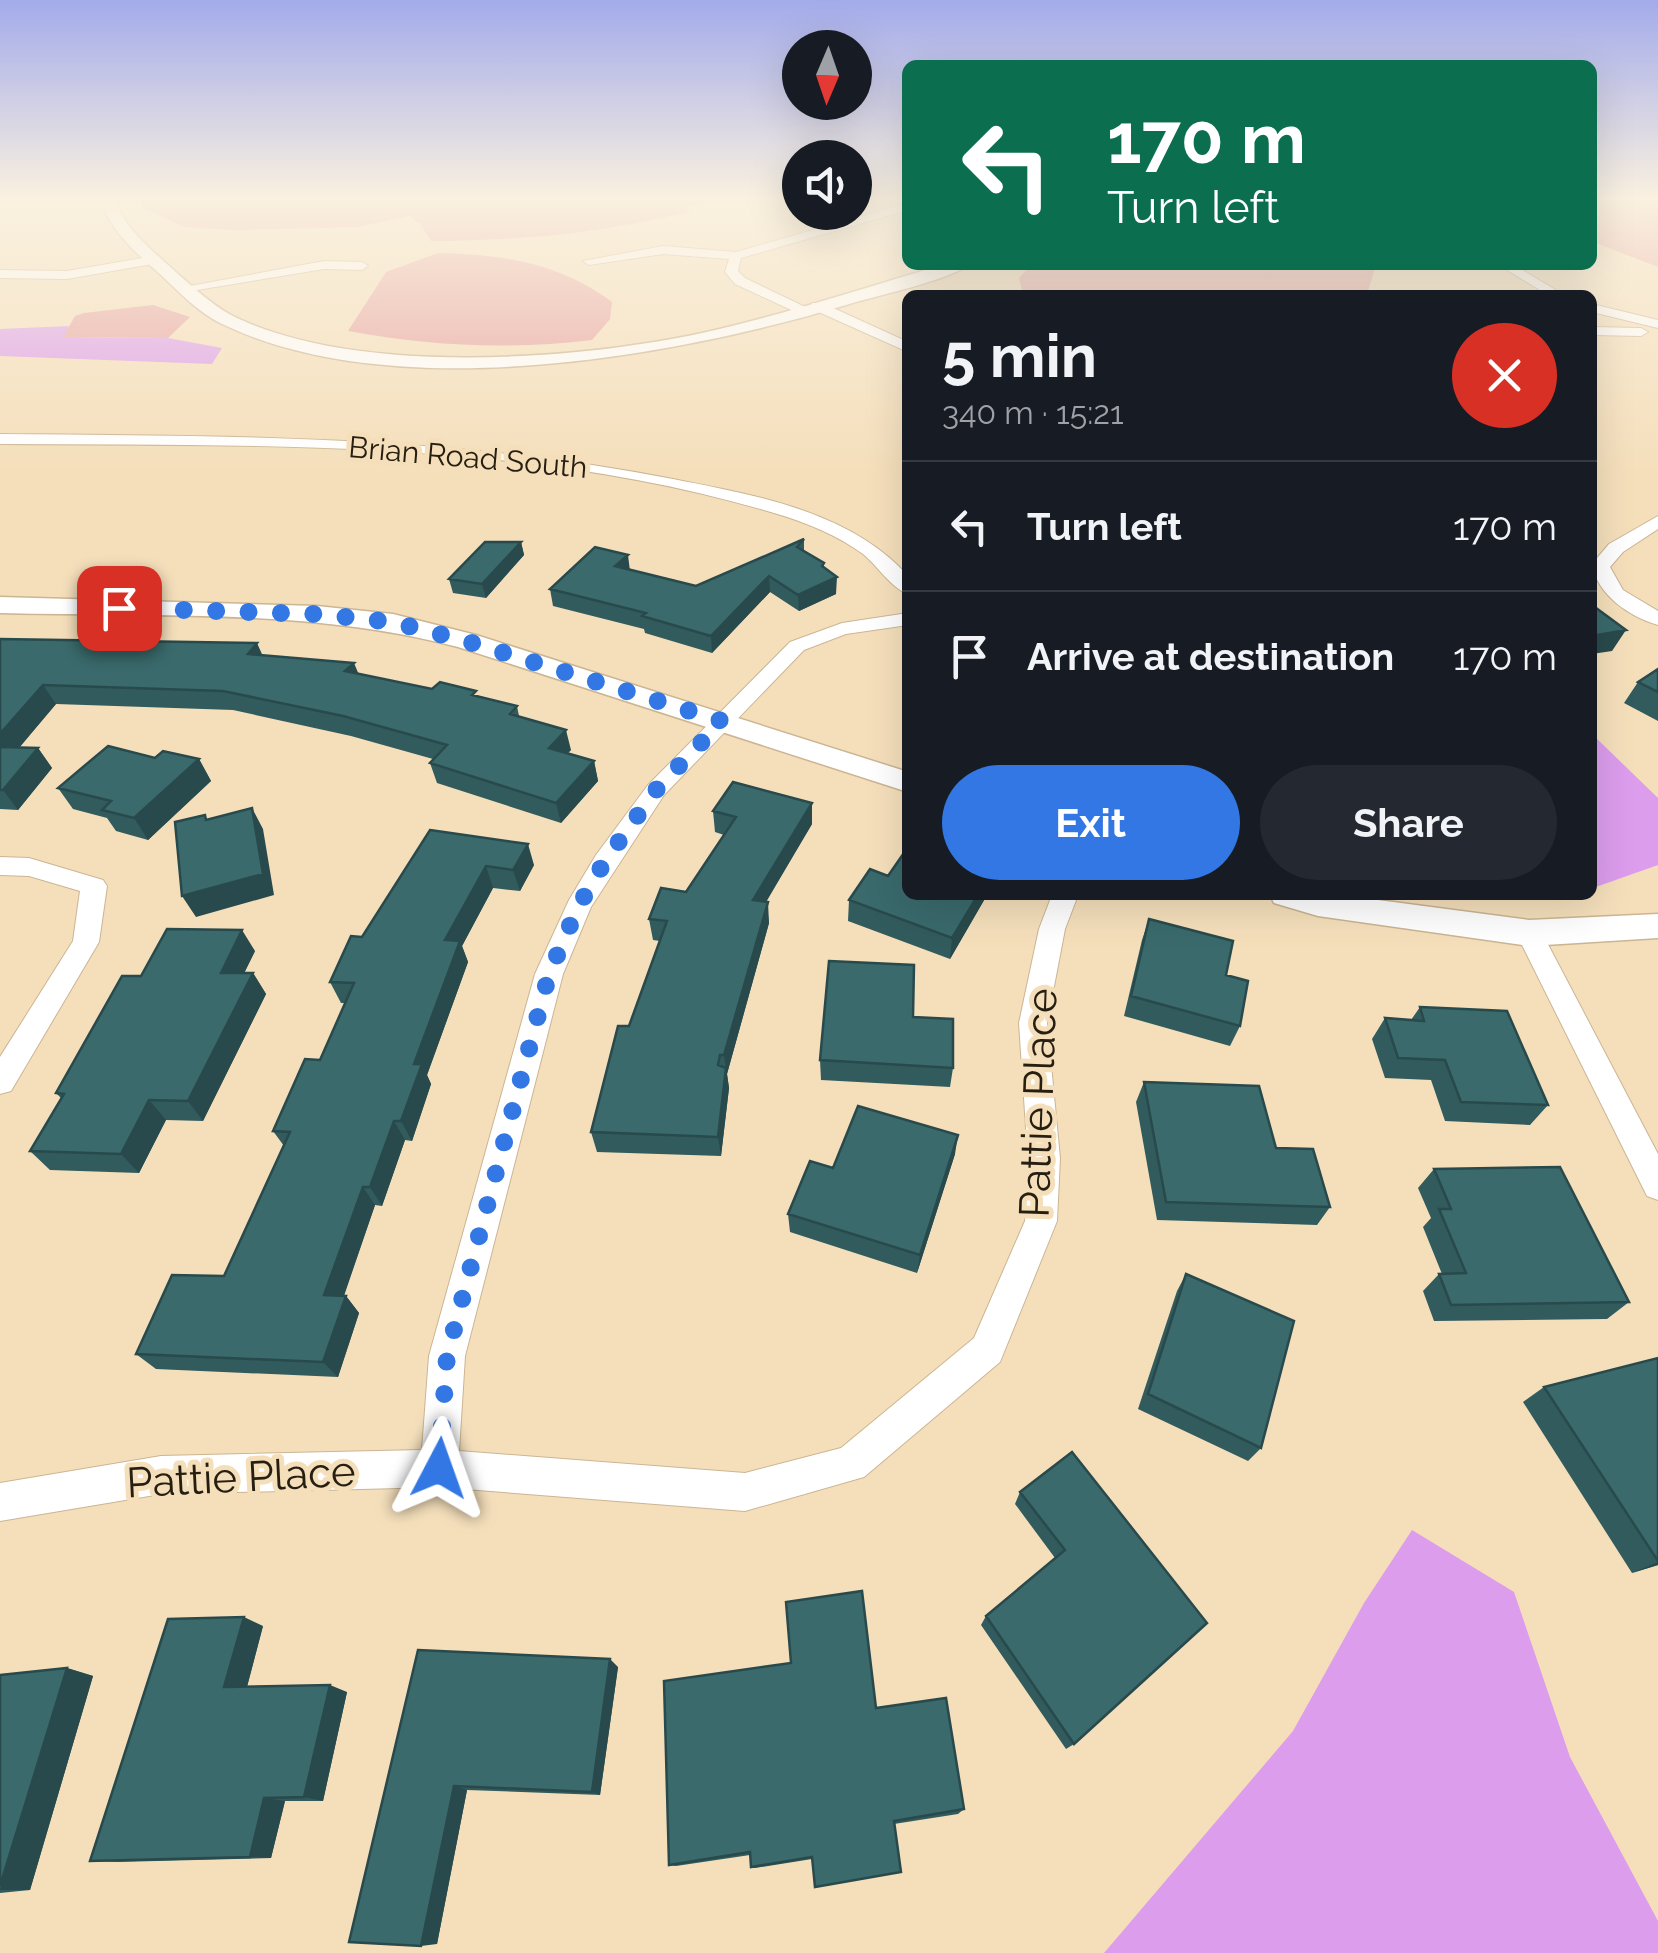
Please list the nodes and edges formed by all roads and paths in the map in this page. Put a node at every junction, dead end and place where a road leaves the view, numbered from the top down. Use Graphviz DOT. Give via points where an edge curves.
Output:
graph roads {
  1 [pos="186,290"];
  2 [pos="763,290"];
  3 [pos="871,290"];
  4 [pos="808,308"];
  5 [pos="1597,309"];
  6 [pos="1658,327"];
  7 [pos="1597,331"];
  8 [pos="902,346"];
  9 [pos="0,440"];
  10 [pos="1658,521"];
  11 [pos="902,582"];
  12 [pos="0,605"];
  13 [pos="902,619"];
  14 [pos="1658,619"];
  15 [pos="722,721"];
  16 [pos="902,780"];
  17 [pos="0,866"];
  18 [pos="1063,900"];
  19 [pos="1304,900"];
  20 [pos="1658,926"];
  21 [pos="1530,933"];
  22 [pos="0,1082"];
  23 [pos="1658,1186"];
  24 [pos="439,1468"];
  25 [pos="0,1502"];
  1 -- 4 [label="street" via="226,320 291,342 448,360 630,350"];
  2 -- 4 [label="street"];
  3 -- 4 [label="street"];
  4 -- 8 [label="street"];
  5 -- 6 [label="street"];
  6 -- 7 [label="street"];
  9 -- 11 [label="street, Brian Road South" via="391,446 514,455 753,501 818,522 880,558"];
  10 -- 14 [label="street" via="1600,567 1615,594"];
  12 -- 15 [label="street" via="393,622"];
  13 -- 15 [label="street" via="842,628 797,646"];
  15 -- 16 [label="street"];
  15 -- 24 [label="street" via="656,790 605,861 549,974 447,1356"];
  17 -- 22 [label="street" via="29,867 94,886 86,942"];
  18 -- 24 [label="street, Pattie Place" via="1032,1023 1044,1158 1041,1221 987,1350 851,1464 745,1492"];
  19 -- 21 [label="street"];
  20 -- 21 [label="street"];
  21 -- 23 [label="street"];
  24 -- 25 [label="street, Pattie Place" via="161,1475"];
}
